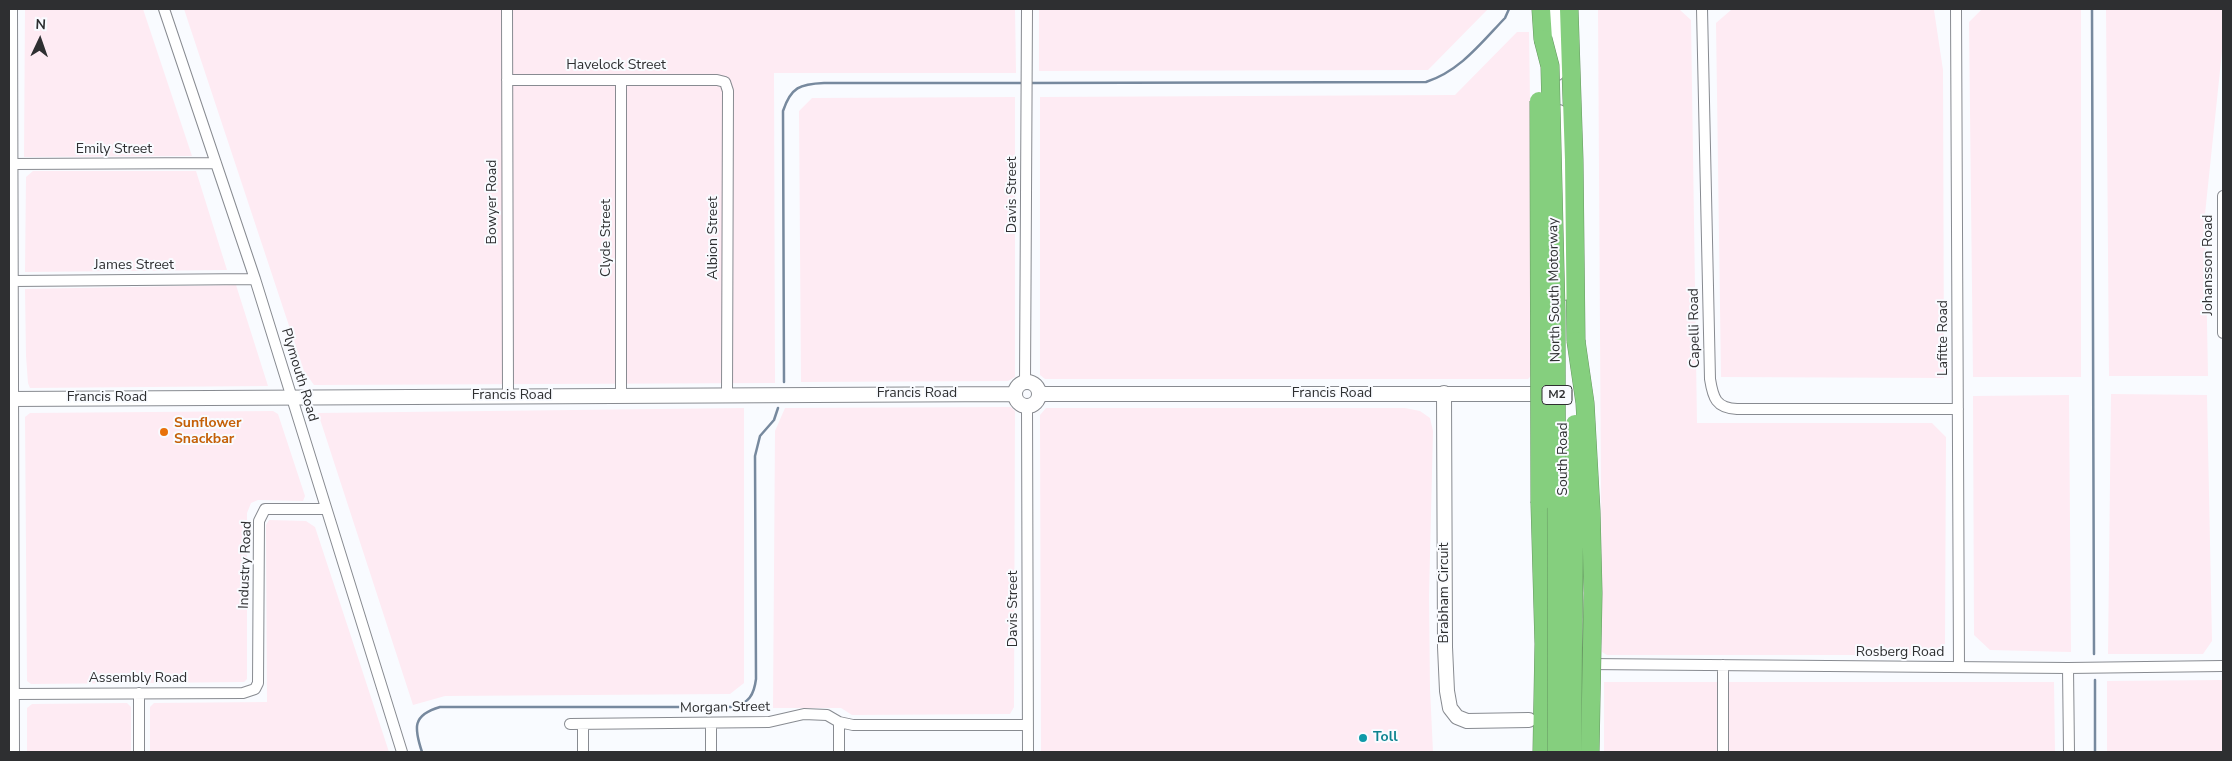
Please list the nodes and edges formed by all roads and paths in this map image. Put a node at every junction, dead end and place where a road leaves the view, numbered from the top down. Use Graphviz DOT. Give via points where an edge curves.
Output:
graph roads {
  1 [pos="12,9"];
  2 [pos="164,9"];
  3 [pos="507,9"];
  4 [pos="1027,9"];
  5 [pos="1541,9"];
  6 [pos="1554,9"];
  7 [pos="1569,9"];
  8 [pos="1702,9"];
  9 [pos="1956,9"];
  10 [pos="1543,39"];
  11 [pos="507,80"];
  12 [pos="621,80"];
  13 [pos="725,82"];
  14 [pos="216,163"];
  15 [pos="13,164"];
  16 [pos="2223,196"];
  17 [pos="255,279"];
  18 [pos="13,281"];
  19 [pos="2223,333"];
  20 [pos="1576,341"];
  21 [pos="1026,382"];
  22 [pos="1444,393"];
  23 [pos="1015,394"];
  24 [pos="1039,394"];
  25 [pos="621,395"];
  26 [pos="728,395"];
  27 [pos="1564,395"];
  28 [pos="508,396"];
  29 [pos="291,397"];
  30 [pos="11,399"];
  31 [pos="1027,406"];
  32 [pos="1958,409"];
  33 [pos="11,496"];
  34 [pos="326,509"];
  35 [pos="11,583"];
  36 [pos="1577,664"];
  37 [pos="1723,665"];
  38 [pos="2223,666"];
  39 [pos="1959,667"];
  40 [pos="2068,668"];
  41 [pos="11,672"];
  42 [pos="258,684"];
  43 [pos="139,693"];
  44 [pos="14,694"];
  45 [pos="1536,715"];
  46 [pos="839,722"];
  47 [pos="711,723"];
  48 [pos="570,724"];
  49 [pos="583,724"];
  50 [pos="1028,725"];
  51 [pos="1542,744"];
  52 [pos="14,752"];
  53 [pos="139,752"];
  54 [pos="402,752"];
  55 [pos="583,752"];
  56 [pos="711,752"];
  57 [pos="839,752"];
  58 [pos="1028,752"];
  59 [pos="1557,752"];
  60 [pos="1572,752"];
  61 [pos="1590,752"];
  62 [pos="1723,752"];
  63 [pos="2069,752"];
  1 -- 15 [label="street"];
  2 -- 14 [label="street, Plymouth Road"];
  3 -- 11 [label="street, Bowyer Road"];
  4 -- 21 [label="street, Davis Street"];
  5 -- 10 [label="highway, North South Motorway / M2"];
  6 -- 27 [label="street, South Road" via="1564,192"];
  7 -- 20 [label="highway, North South Motorway / M2"];
  8 -- 32 [label="street, Capelli Road" via="1710,379 1718,403 1725,409 1737,410"];
  9 -- 32 [label="street, Lafitte Road"];
  10 -- 45 [label="highway, bridge" via="1539,76 1540,503 1544,644"];
  10 -- 59 [label="highway, North South Motorway / M2, bridge" via="1550,66 1556,311"];
  11 -- 12 [label="street, Havelock Street"];
  11 -- 28 [label="street, Bowyer Road"];
  12 -- 13 [label="street, Havelock Street"];
  12 -- 25 [label="street, Clyde Street"];
  13 -- 26 [label="street, Albion Street" via="728,91"];
  14 -- 15 [label="street, Emily Street"];
  14 -- 17 [label="street, Plymouth Road"];
  15 -- 18 [label="street"];
  16 -- 19 [label="street, Johansson Road"];
  17 -- 18 [label="street, James Street"];
  17 -- 29 [label="street, Plymouth Road"];
  18 -- 30 [label="street"];
  20 -- 60 [label="highway, North South Motorway / M2, bridge"];
  20 -- 61 [label="highway, bridge" via="1585,403 1591,511"];
  21 -- 23 [label="street" via="1018,386"];
  21 -- 24 [label="street" via="1037,386"];
  22 -- 24 [label="street, Francis Road"];
  22 -- 27 [label="street, Francis Road"];
  22 -- 45 [label="street, Brabham Circuit" via="1445,647 1450,708 1457,717 1467,721"];
  23 -- 26 [label="street, Francis Road"];
  23 -- 31 [label="street" via="1017,401"];
  24 -- 31 [label="street" via="1037,401"];
  25 -- 26 [label="street, Francis Road"];
  25 -- 28 [label="street, Francis Road"];
  27 -- 36 [label="street, South Road" via="1564,644 1567,655"];
  28 -- 29 [label="street, Francis Road"];
  29 -- 30 [label="street, Francis Road"];
  29 -- 34 [label="street, Plymouth Road"];
  30 -- 33 [label="street"];
  31 -- 50 [label="street, Davis Street"];
  32 -- 39 [label="street, Lafitte Road"];
  33 -- 35 [label="street"];
  34 -- 42 [label="street, Industry Road" via="265,509 258,521"];
  34 -- 54 [label="street, Plymouth Road"];
  35 -- 41 [label="street"];
  36 -- 37 [label="street, Rosberg Road"];
  37 -- 39 [label="street, Rosberg Road"];
  37 -- 62 [label="street"];
  38 -- 40 [label="street, Rosberg Road"];
  39 -- 40 [label="street, Rosberg Road"];
  40 -- 63 [label="street"];
  41 -- 44 [label="street"];
  42 -- 43 [label="street, Assembly Road" via="255,689 243,693"];
  43 -- 44 [label="street, Assembly Road"];
  43 -- 53 [label="street"];
  44 -- 52 [label="street"];
  45 -- 51 [label="highway"];
  46 -- 47 [label="street, Morgan Street" via="827,715 804,714 769,722"];
  46 -- 50 [label="street, Morgan Street" via="853,725"];
  46 -- 57 [label="street"];
  47 -- 49 [label="street, Morgan Street"];
  47 -- 56 [label="street"];
  48 -- 49 [label="street, Morgan Street"];
  49 -- 55 [label="street"];
  50 -- 58 [label="street, Davis Street"];
}
